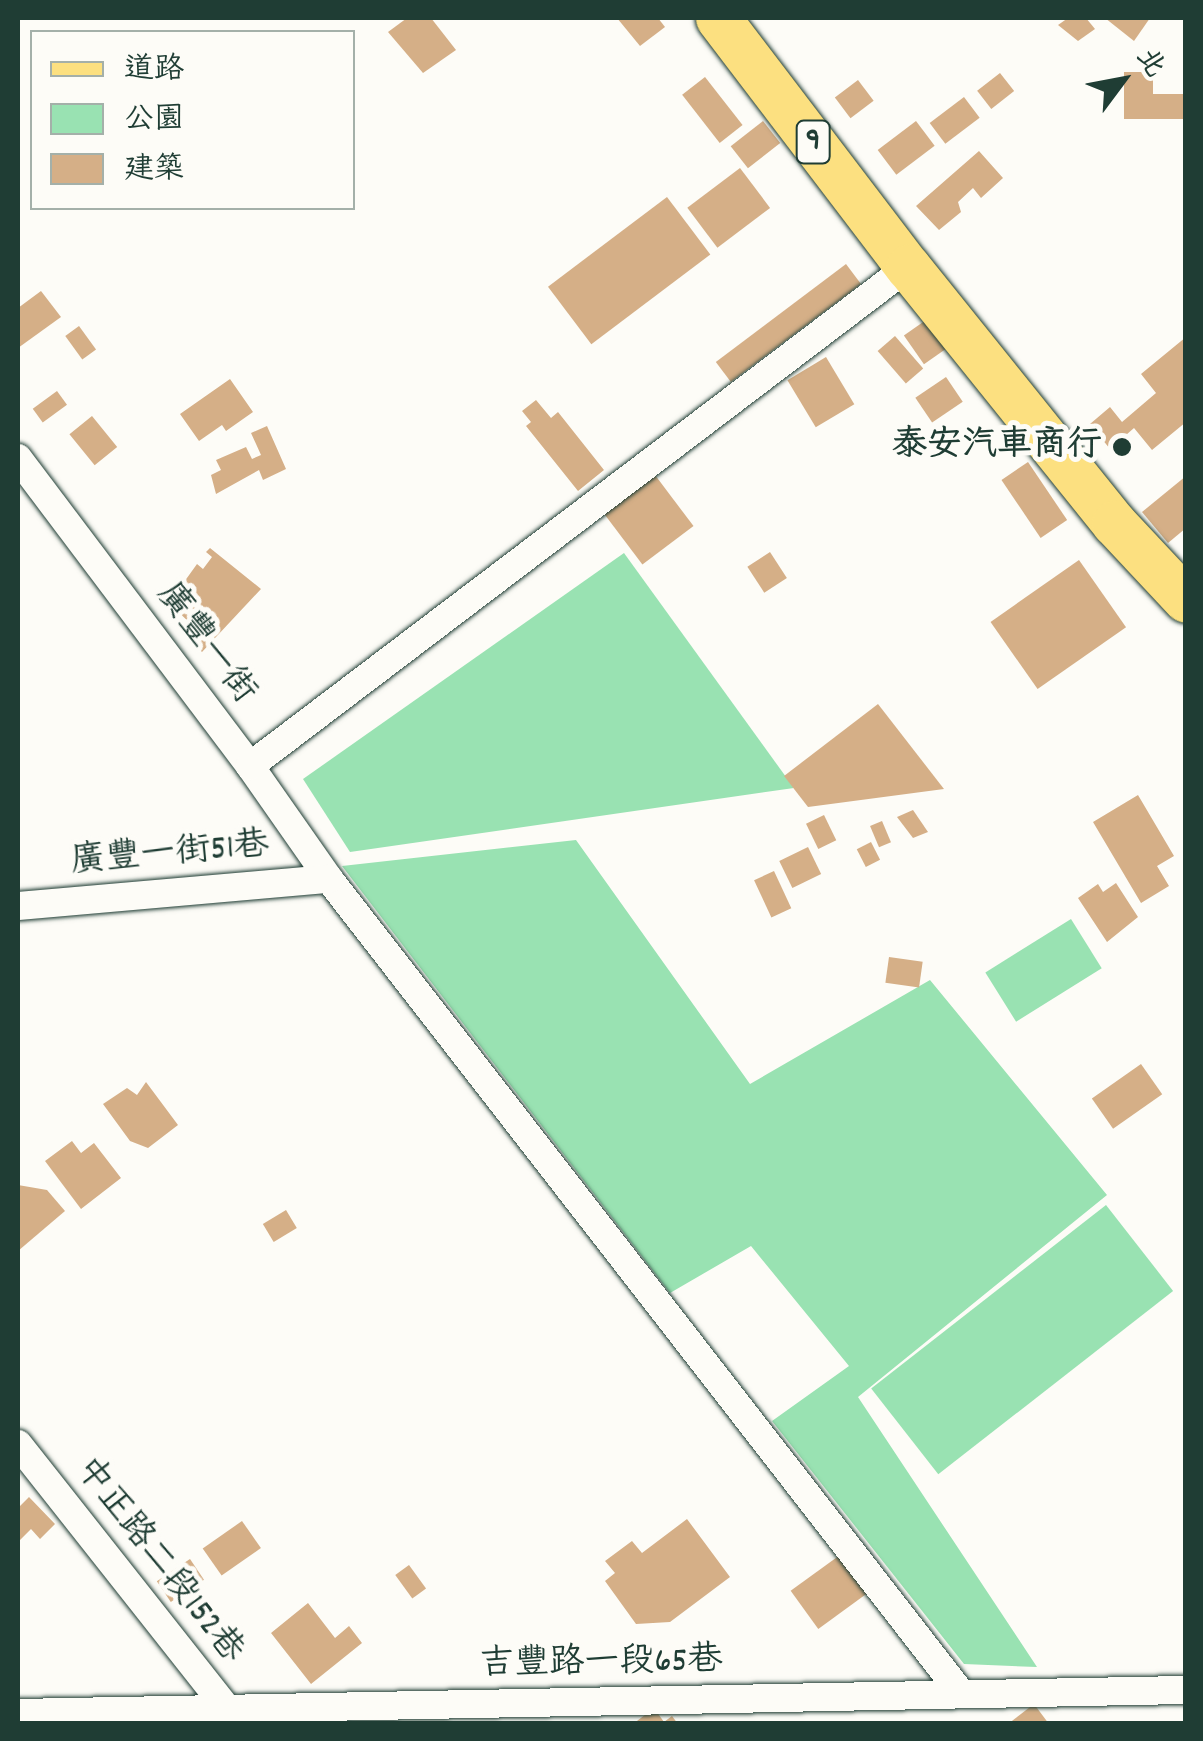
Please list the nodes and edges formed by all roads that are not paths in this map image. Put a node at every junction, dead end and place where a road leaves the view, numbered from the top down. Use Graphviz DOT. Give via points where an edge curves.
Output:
graph roads {
  1 [pos="718,18"];
  2 [pos="908,267"];
  3 [pos="18,458"];
  4 [pos="1186,600"];
  5 [pos="250,766"];
  6 [pos="329,879"];
  7 [pos="18,906"];
  8 [pos="18,1444"];
  9 [pos="1186,1690"];
  10 [pos="960,1692"];
  11 [pos="18,1713"];
  12 [pos="234,1717"];
  1 -- 2 [label="main road, 9"];
  2 -- 4 [label="main road, 9" via="1114,523"];
  2 -- 5 [label="street"];
  3 -- 5 [label="street, 廣豐一街"];
  5 -- 6 [label="street, 廣豐一街"];
  6 -- 7 [label="street, 廣豐一街51巷"];
  6 -- 10 [label="street, 廣豐一街"];
  8 -- 12 [label="street, 中正路二段152巷"];
  9 -- 10 [label="street, 吉豐路一段65巷"];
  10 -- 12 [label="street, 吉豐路一段65巷"];
  11 -- 12 [label="street, 吉豐路一段65巷"];
}
